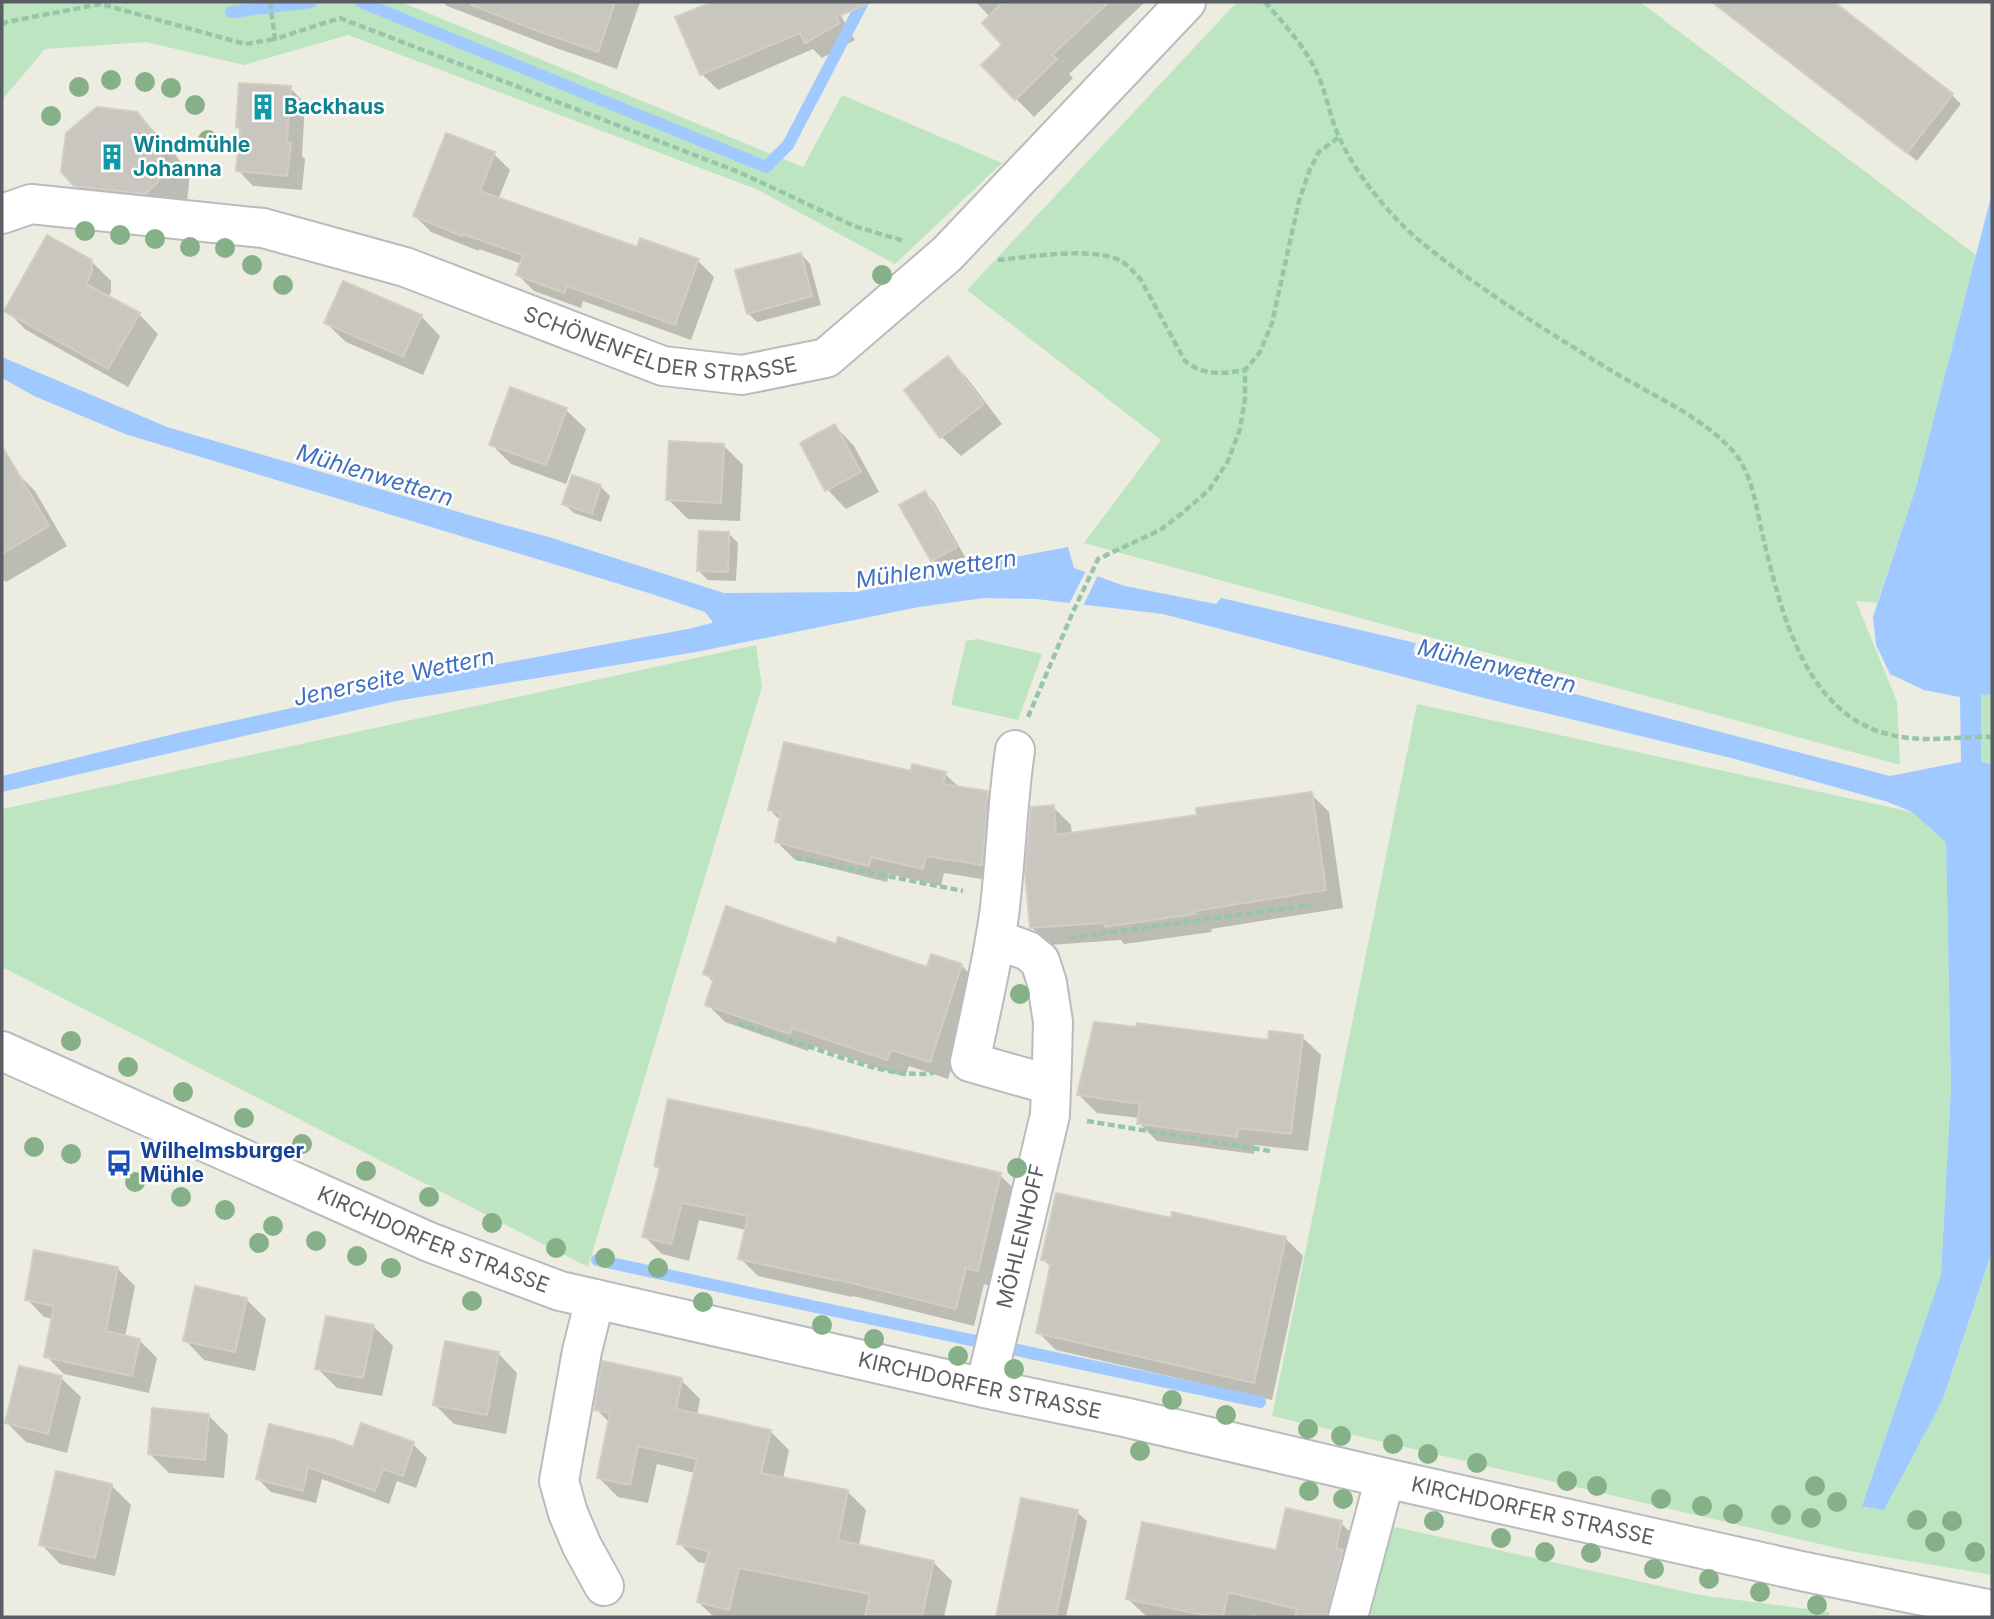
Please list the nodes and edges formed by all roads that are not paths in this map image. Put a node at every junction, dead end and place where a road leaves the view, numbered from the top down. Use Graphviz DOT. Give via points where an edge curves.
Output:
graph roads {
  1 [pos="1186,2"];
  2 [pos="2,214"];
  3 [pos="1015,750"];
  4 [pos="1012,945"];
  5 [pos="4,1059"];
  6 [pos="1051,1100"];
  7 [pos="595,1299"];
  8 [pos="992,1360"];
  9 [pos="1385,1478"];
  10 [pos="604,1586"];
  11 [pos="1992,1610"];
  12 [pos="1348,1617"];
  1 -- 2 [label="street, SCHÖNENFELDER STRASSE" via="947,254 826,358 742,375 663,366 405,267 263,228 31,204"];
  3 -- 4 [label="street" via="1001,898"];
  4 -- 6 [label="street, MÖHLENHOFF" via="1040,961 1048,983 1053,1022"];
  4 -- 6 [label="street" via="970,1062"];
  5 -- 7 [label="street, KIRCHDORFER STRASSE" via="429,1242 560,1292"];
  6 -- 8 [label="street, MÖHLENHOFF"];
  7 -- 8 [label="street, KIRCHDORFER STRASSE"];
  7 -- 10 [label="street" via="559,1481 582,1546"];
  8 -- 9 [label="street, KIRCHDORFER STRASSE" via="1124,1417"];
  9 -- 11 [label="street, KIRCHDORFER STRASSE"];
  9 -- 12 [label="street"];
}
